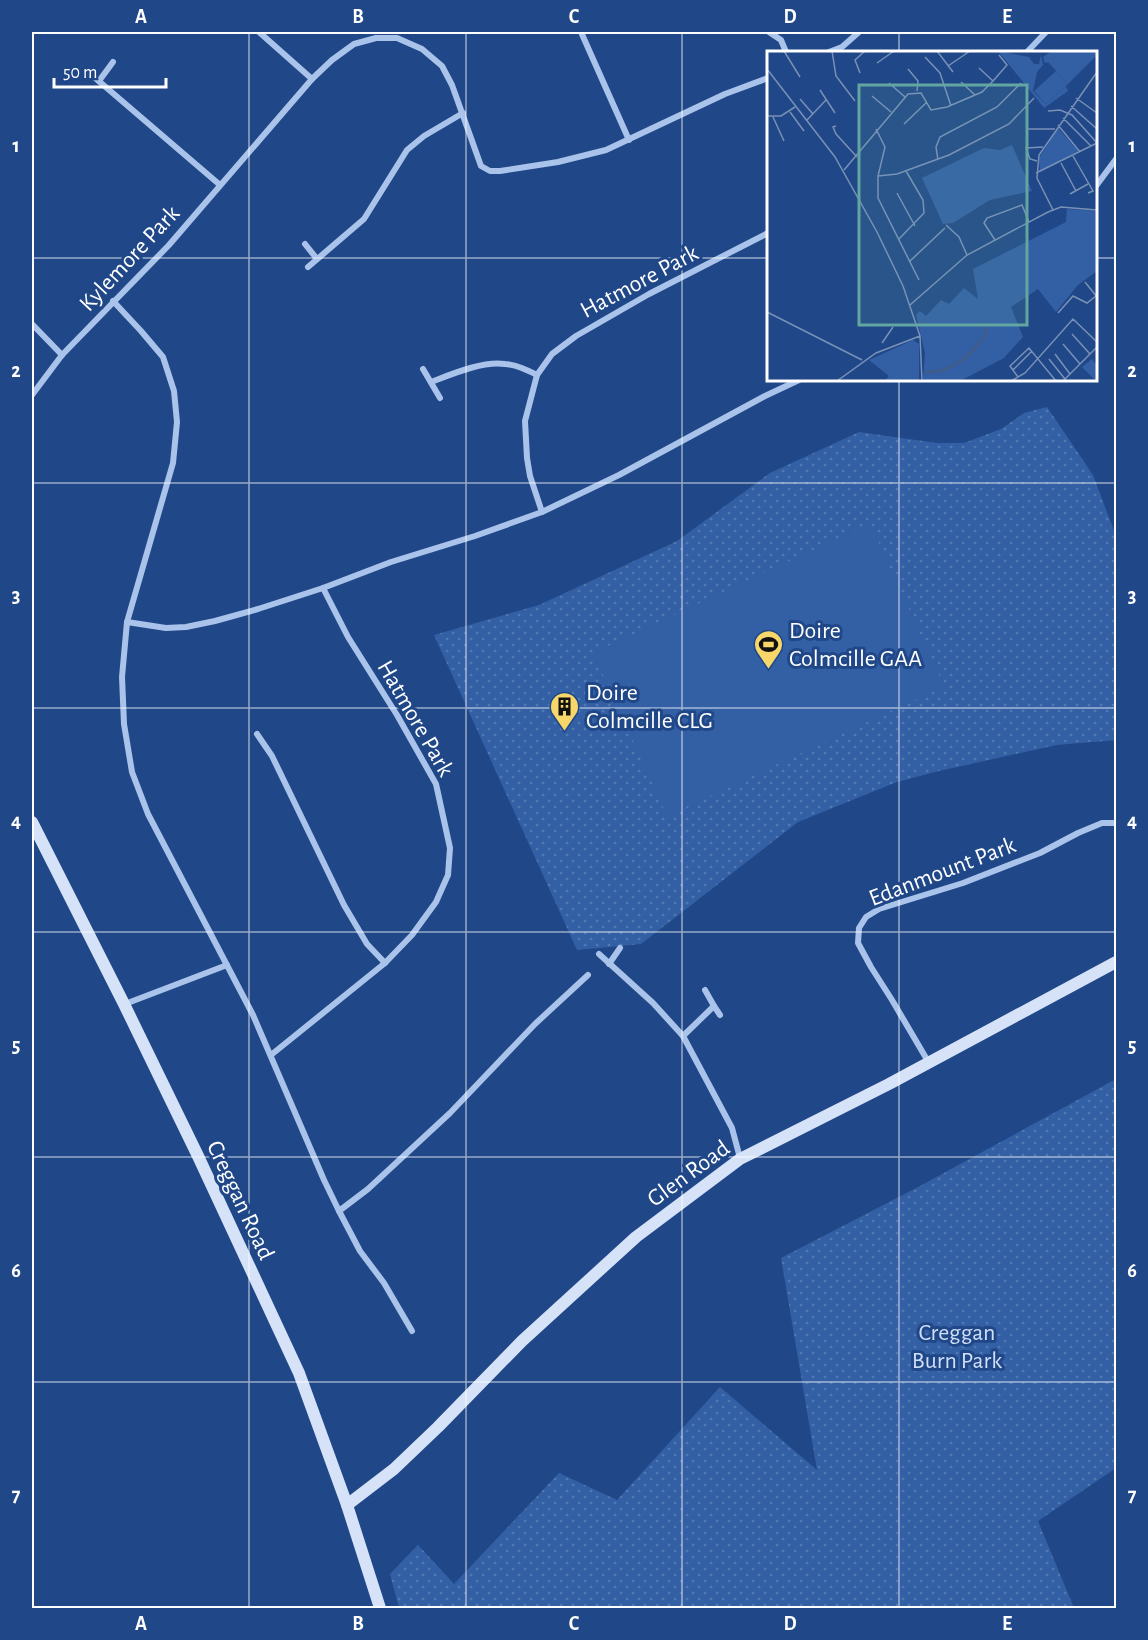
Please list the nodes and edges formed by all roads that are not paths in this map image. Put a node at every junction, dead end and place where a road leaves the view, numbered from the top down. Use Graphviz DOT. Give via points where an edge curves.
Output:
graph roads {
  1 [pos="259,32"];
  2 [pos="581,32"];
  3 [pos="769,32"];
  4 [pos="859,32"];
  5 [pos="1046,32"];
  6 [pos="397,35"];
  7 [pos="786,51"];
  8 [pos="832,51"];
  9 [pos="1028,51"];
  10 [pos="113,62"];
  11 [pos="87,71"];
  12 [pos="767,78"];
  13 [pos="312,79"];
  14 [pos="99,81"];
  15 [pos="463,113"];
  16 [pos="629,140"];
  17 [pos="1116,159"];
  18 [pos="1097,183"];
  19 [pos="220,185"];
  20 [pos="767,234"];
  21 [pos="305,244"];
  22 [pos="317,259"];
  23 [pos="308,267"];
  24 [pos="113,302"];
  25 [pos="32,324"];
  26 [pos="62,355"];
  27 [pos="423,369"];
  28 [pos="537,375"];
  29 [pos="798,381"];
  30 [pos="431,382"];
  31 [pos="32,394"];
  32 [pos="440,398"];
  33 [pos="542,512"];
  34 [pos="323,588"];
  35 [pos="127,622"];
  36 [pos="257,734"];
  37 [pos="32,822"];
  38 [pos="1116,823"];
  39 [pos="620,948"];
  40 [pos="599,954"];
  41 [pos="1116,962"];
  42 [pos="385,963"];
  43 [pos="609,964"];
  44 [pos="227,965"];
  45 [pos="588,975"];
  46 [pos="705,990"];
  47 [pos="124,1004"];
  48 [pos="714,1006"];
  49 [pos="720,1015"];
  50 [pos="683,1036"];
  51 [pos="271,1054"];
  52 [pos="929,1063"];
  53 [pos="740,1159"];
  54 [pos="339,1211"];
  55 [pos="412,1331"];
  56 [pos="347,1505"];
  57 [pos="380,1608"];
  1 -- 13 [label="street"];
  2 -- 16 [label="street"];
  3 -- 7 [label="street" via="781,40"];
  4 -- 8 [label="street"];
  5 -- 9 [label="street"];
  6 -- 13 [label="street, Kylemore Park" via="354,44"];
  6 -- 15 [label="street, Kylemore Park" via="442,66"];
  10 -- 14 [label="street"];
  11 -- 14 [label="street"];
  12 -- 16 [label="street, Kylemore Park"];
  13 -- 19 [label="street, Kylemore Park"];
  14 -- 19 [label="street"];
  15 -- 16 [label="street, Kylemore Park" via="481,165 490,171 558,162"];
  15 -- 22 [label="street" via="408,150 363,219"];
  17 -- 18 [label="street"];
  19 -- 24 [label="street, Kylemore Park"];
  20 -- 28 [label="street, Hatmore Park" via="576,336 552,354"];
  21 -- 22 [label="street"];
  22 -- 23 [label="street"];
  24 -- 26 [label="street, Kylemore Park"];
  24 -- 35 [label="street" via="163,357 174,391 177,422 173,463"];
  25 -- 26 [label="street"];
  26 -- 31 [label="street, Kylemore Park"];
  27 -- 30 [label="street"];
  28 -- 30 [label="street" via="503,363"];
  28 -- 33 [label="street, Hatmore Park" via="525,422 530,476"];
  29 -- 33 [label="street"];
  30 -- 32 [label="street"];
  33 -- 34 [label="street"];
  34 -- 35 [label="street" via="186,627"];
  34 -- 42 [label="street, Hatmore Park" via="348,638 436,784 450,848 448,875 436,902"];
  35 -- 44 [label="street" via="122,677 132,772 148,814"];
  36 -- 42 [label="street" via="272,756 344,904 367,944"];
  37 -- 47 [label="street, Creggan Road"];
  38 -- 52 [label="street, Edanmount Park" via="1078,833 1040,853 963,883 879,909 866,917 859,928 858,943"];
  39 -- 43 [label="street"];
  40 -- 43 [label="street"];
  41 -- 52 [label="street, Glen Road"];
  42 -- 51 [label="street, Hatmore Park"];
  43 -- 50 [label="street"];
  44 -- 47 [label="street"];
  44 -- 51 [label="street"];
  45 -- 54 [label="street" via="450,1113"];
  46 -- 48 [label="street"];
  47 -- 56 [label="street, Creggan Road" via="299,1373"];
  48 -- 49 [label="street"];
  48 -- 50 [label="street"];
  50 -- 53 [label="street" via="732,1128"];
  51 -- 54 [label="street"];
  52 -- 53 [label="street, Glen Road"];
  53 -- 56 [label="street, Glen Road" via="636,1237 522,1341 394,1469"];
  54 -- 55 [label="street"];
  56 -- 57 [label="street, Creggan Road"];
}
